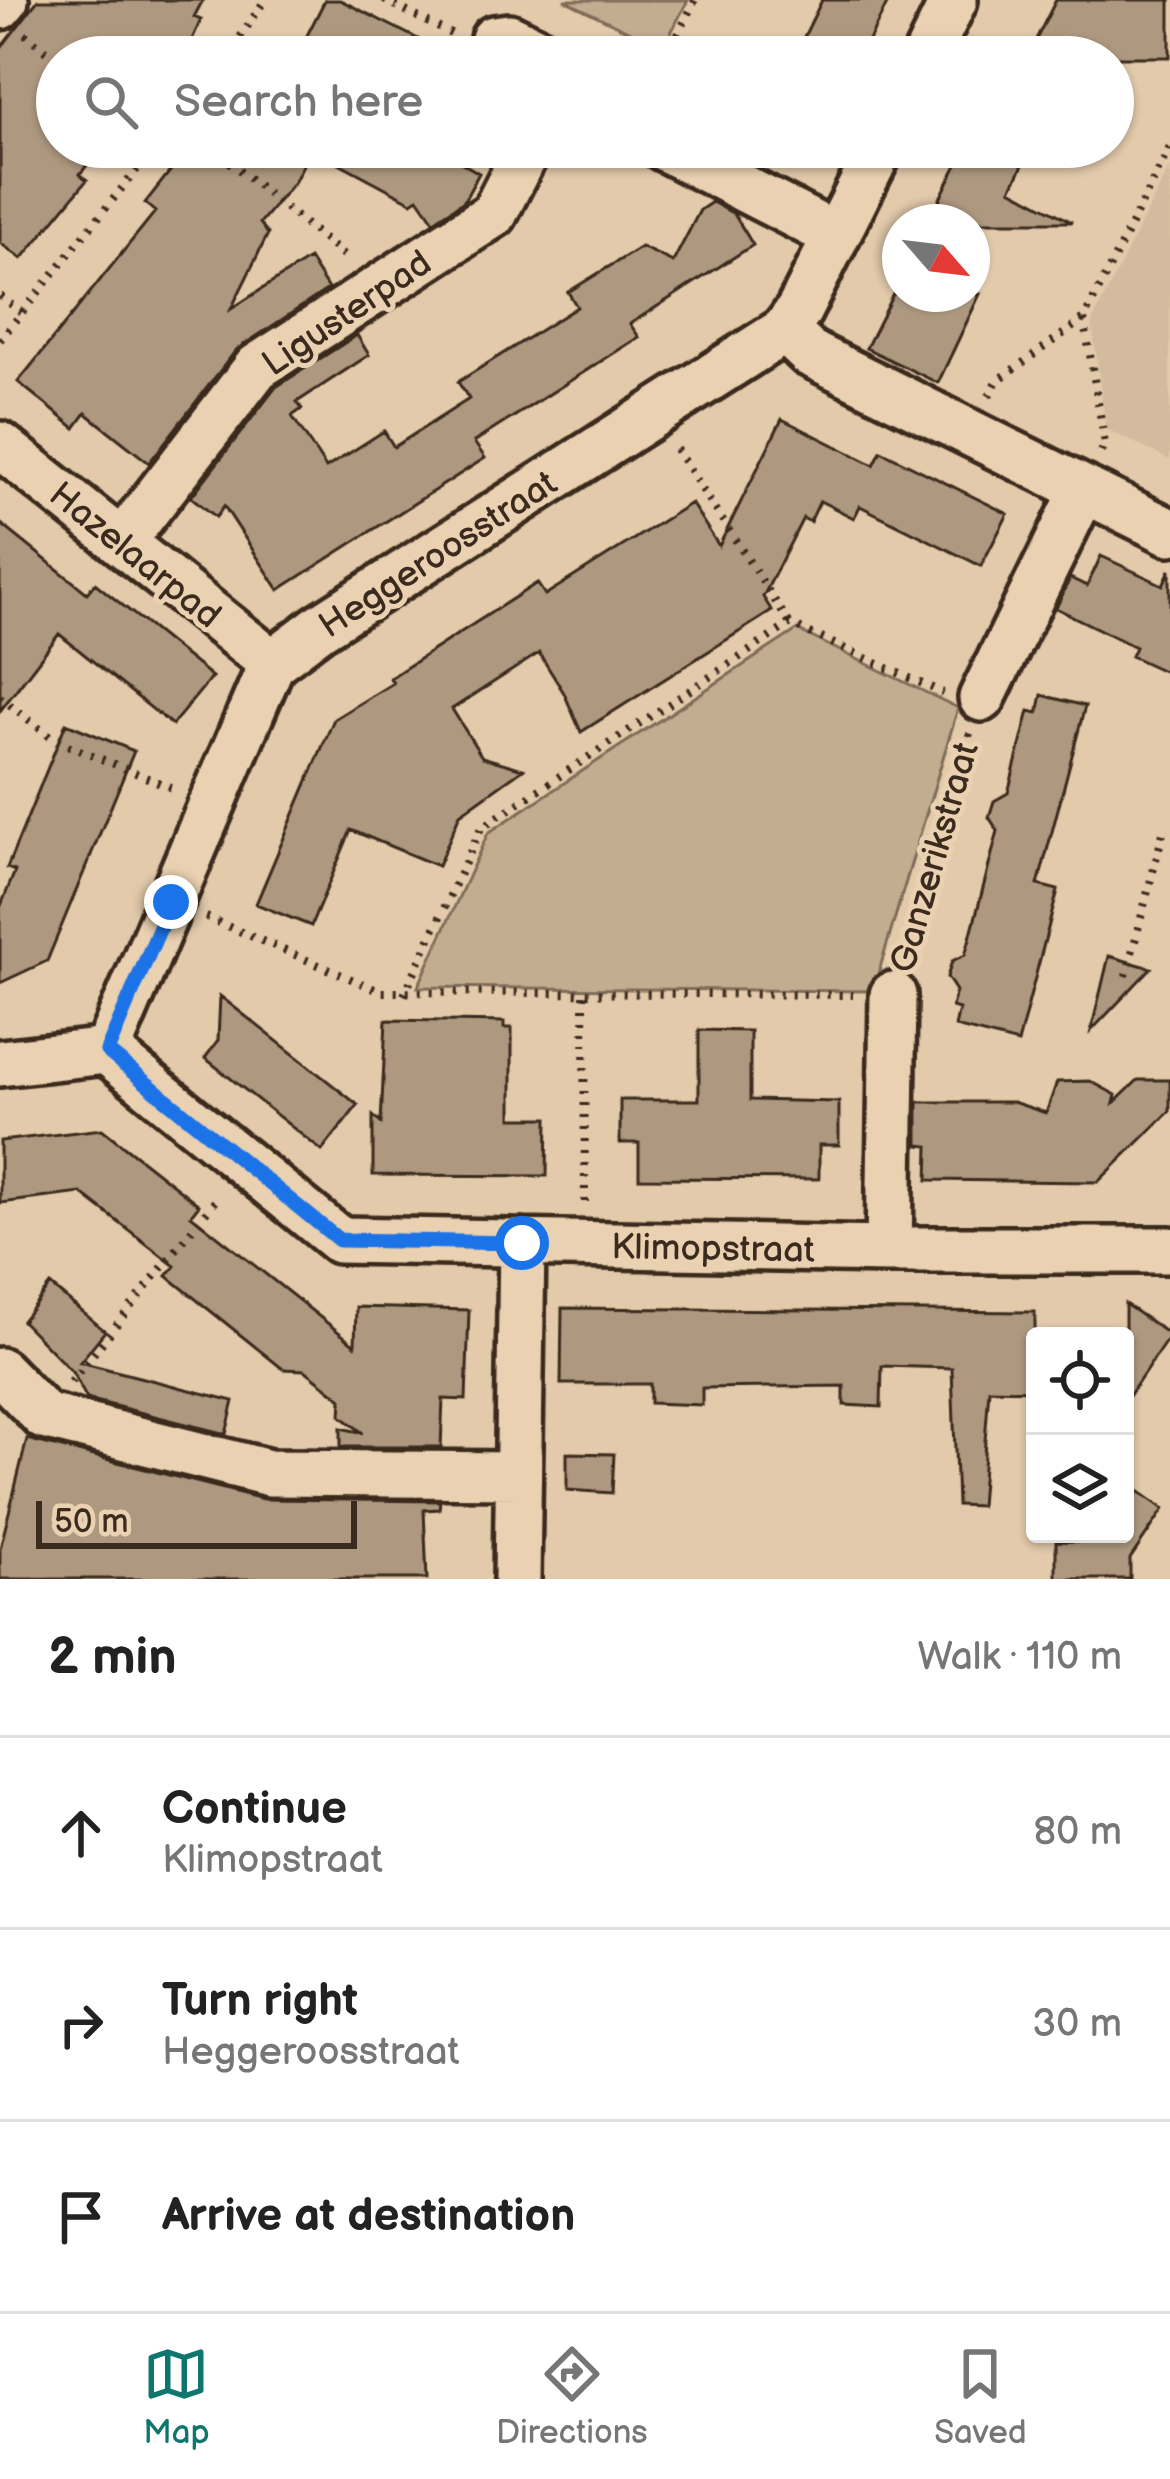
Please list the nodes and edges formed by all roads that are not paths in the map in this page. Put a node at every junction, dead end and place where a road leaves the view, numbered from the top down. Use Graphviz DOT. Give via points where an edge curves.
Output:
graph roads {
  1 [pos="954,0"];
  2 [pos="936,36"];
  3 [pos="517,168"];
  4 [pos="704,168"];
  5 [pos="870,168"];
  6 [pos="836,236"];
  7 [pos="785,330"];
  8 [pos="0,445"];
  9 [pos="1084,489"];
  10 [pos="1170,532"];
  11 [pos="122,542"];
  12 [pos="272,663"];
  13 [pos="980,703"];
  14 [pos="893,994"];
  15 [pos="107,1051"];
  16 [pos="0,1063"];
  17 [pos="522,1243"];
  18 [pos="889,1250"];
  19 [pos="1170,1250"];
  20 [pos="0,1371"];
  21 [pos="518,1475"];
  22 [pos="517,1579"];
  1 -- 2 [label="street"];
  3 -- 11 [label="street, Ligusterpad" via="494,214 257,368"];
  4 -- 6 [label="street"];
  5 -- 6 [label="street, Heggeroosstraat"];
  6 -- 7 [label="street, Heggeroosstraat"];
  7 -- 9 [label="street" via="808,353"];
  7 -- 12 [label="street, Heggeroosstraat"];
  8 -- 11 [label="street, Hazelaarpad"];
  9 -- 10 [label="street"];
  9 -- 13 [label="street, Ganzerikstraat"];
  11 -- 12 [label="street, Hazelaarpad"];
  12 -- 15 [label="street"];
  14 -- 18 [label="street, Ganzerikstraat"];
  15 -- 16 [label="street"];
  15 -- 17 [label="street, Klimopstraat" via="339,1240"];
  17 -- 18 [label="street, Klimopstraat"];
  17 -- 21 [label="street"];
  18 -- 19 [label="street, Klimopstraat"];
  20 -- 21 [label="street" via="44,1416 269,1473"];
  21 -- 22 [label="street"];
}
